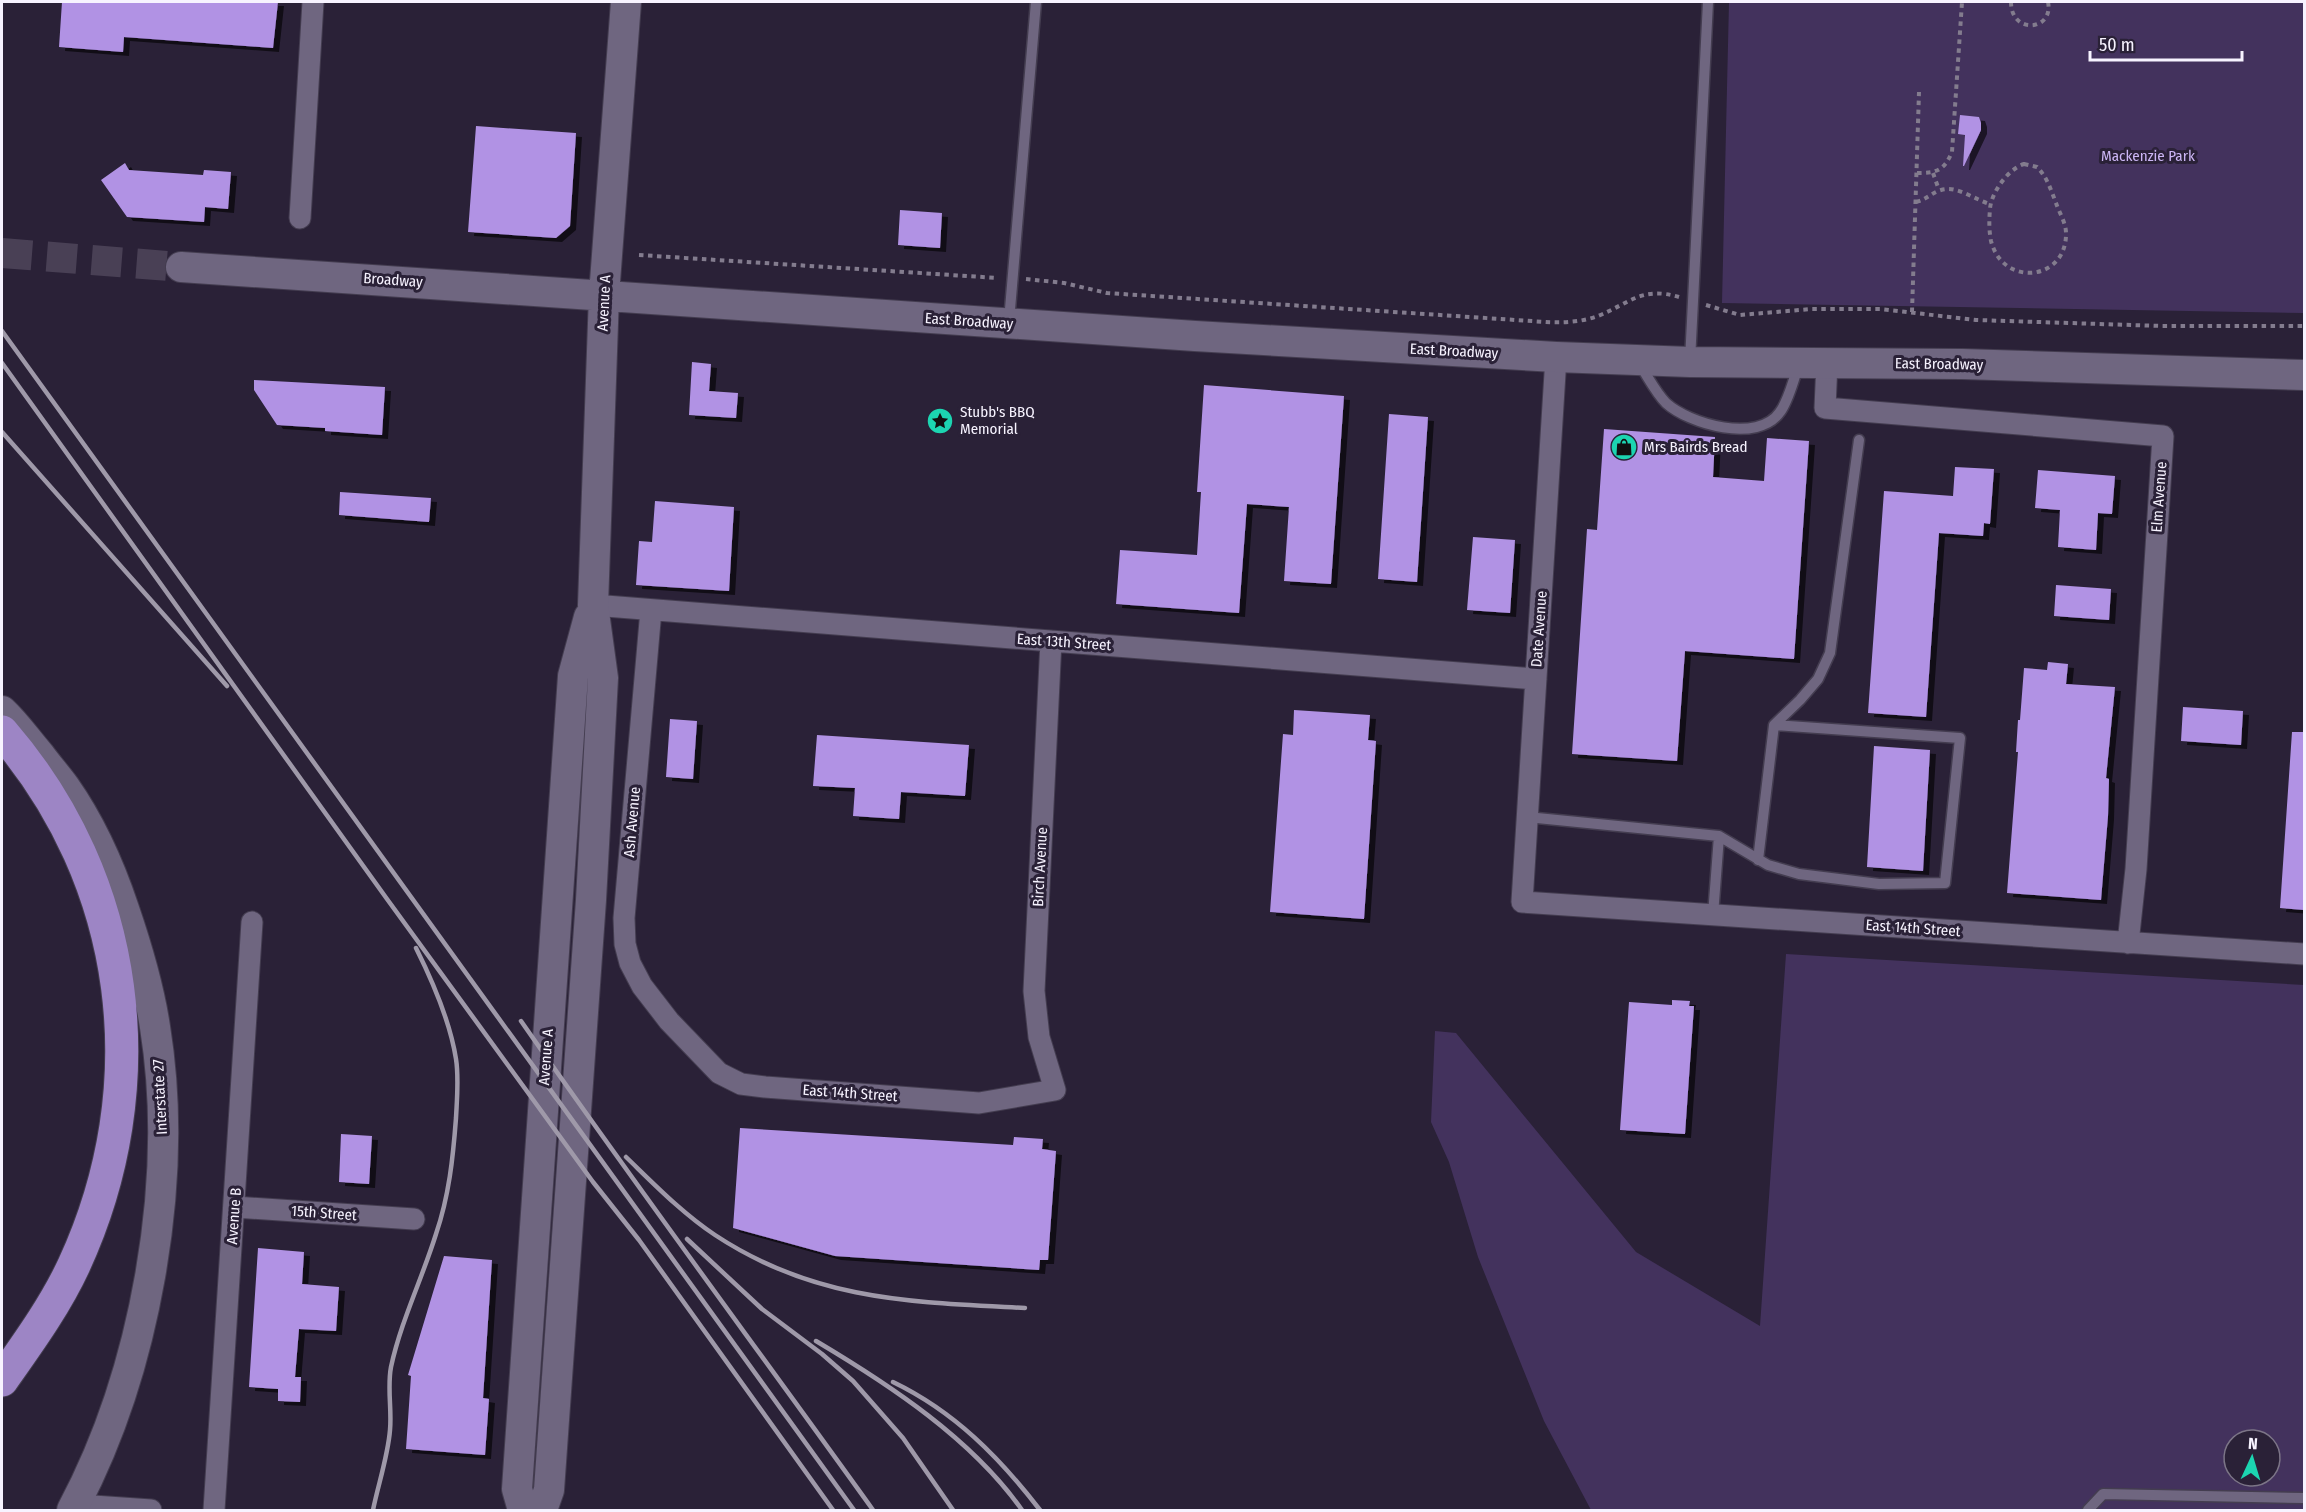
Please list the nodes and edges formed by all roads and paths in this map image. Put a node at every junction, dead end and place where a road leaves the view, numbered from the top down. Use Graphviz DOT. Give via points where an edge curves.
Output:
graph roads {
  1 [pos="313,2"];
  2 [pos="626,2"];
  3 [pos="1036,2"];
  4 [pos="1708,2"];
  5 [pos="1962,2"];
  6 [pos="2011,2"];
  7 [pos="2048,2"];
  8 [pos="1919,92"];
  9 [pos="1917,173"];
  10 [pos="1933,173"];
  11 [pos="1939,190"];
  12 [pos="1916,202"];
  13 [pos="1990,204"];
  14 [pos="300,218"];
  15 [pos="639,255"];
  16 [pos="181,267"];
  17 [pos="1012,279"];
  18 [pos="604,295"];
  19 [pos="1693,301"];
  20 [pos="1912,312"];
  21 [pos="1009,323"];
  22 [pos="2304,326"];
  23 [pos="1556,357"];
  24 [pos="1636,360"];
  25 [pos="1690,362"];
  26 [pos="1814,362"];
  27 [pos="2304,375"];
  28 [pos="1859,440"];
  29 [pos="593,605"];
  30 [pos="651,610"];
  31 [pos="1051,641"];
  32 [pos="1536,679"];
  33 [pos="2,711"];
  34 [pos="1774,725"];
  35 [pos="2,732"];
  36 [pos="1527,817"];
  37 [pos="1719,836"];
  38 [pos="1758,860"];
  39 [pos="1522,902"];
  40 [pos="1713,915"];
  41 [pos="252,922"];
  42 [pos="2128,943"];
  43 [pos="2304,954"];
  44 [pos="669,1022"];
  45 [pos="1055,1090"];
  46 [pos="235,1207"];
  47 [pos="414,1219"];
  48 [pos="2,1380"];
  49 [pos="2304,1498"];
  50 [pos="74,1506"];
  51 [pos="151,1510"];
  52 [pos="214,1510"];
  53 [pos="523,1510"];
  54 [pos="542,1510"];
  55 [pos="2088,1510"];
  1 -- 14 [label="street"];
  2 -- 18 [label="main road, Avenue A"];
  3 -- 17 [label="lane"];
  4 -- 19 [label="lane"];
  5 -- 10 [label="path" via="1952,152 1948,161"];
  6 -- 7 [label="path" via="2014,18 2031,25 2045,20"];
  8 -- 9 [label="path"];
  9 -- 10 [label="path"];
  9 -- 12 [label="path"];
  10 -- 11 [label="path"];
  11 -- 12 [label="path"];
  11 -- 13 [label="path" via="1958,190"];
  12 -- 20 [label="path"];
  13 -- 13 [label="path" via="2008,172 2024,164 2037,167 2046,178 2065,227 2065,244 2058,259 2037,272 2020,273 2005,265 1991,241"];
  15 -- 17 [label="path"];
  16 -- 18 [label="main road, Broadway"];
  17 -- 19 [label="path" via="1042,279 1107,293 1546,322 1596,317 1629,299 1653,292"];
  17 -- 21 [label="lane"];
  18 -- 21 [label="main road, East Broadway"];
  18 -- 29 [label="main road, Avenue A"];
  19 -- 20 [label="path" via="1740,315 1811,309"];
  19 -- 25 [label="lane"];
  20 -- 22 [label="path" via="1976,320"];
  21 -- 23 [label="main road, East Broadway"];
  23 -- 24 [label="main road, East Broadway"];
  23 -- 32 [label="street, Date Avenue"];
  24 -- 25 [label="main road, East Broadway"];
  24 -- 26 [label="lane" via="1666,403 1714,426 1751,429 1769,423 1780,412"];
  25 -- 26 [label="main road, East Broadway"];
  26 -- 27 [label="main road, East Broadway"];
  26 -- 42 [label="street, Elm Avenue" via="1825,408 2163,436"];
  28 -- 34 [label="lane" via="1830,653 1818,679"];
  29 -- 30 [label="street, East 13th Street"];
  29 -- 53 [label="main road, Avenue A" via="573,676 518,1489"];
  29 -- 54 [label="main road, Avenue A" via="603,678 591,900 549,1490"];
  30 -- 31 [label="street, East 13th Street"];
  30 -- 44 [label="street, Ash Avenue" via="624,927 630,963"];
  31 -- 32 [label="street, East 13th Street"];
  31 -- 45 [label="street, Birch Avenue" via="1034,991 1039,1037"];
  32 -- 36 [label="street, Date Avenue"];
  33 -- 50 [label="main road, Interstate 27" via="66,788 96,839 116,884 148,992 160,1078 159,1210 143,1316 108,1431"];
  34 -- 38 [label="lane"];
  34 -- 38 [label="lane" via="1960,738 1945,883 1879,884 1799,874"];
  35 -- 48 [label="highway" via="58,810 95,891 108,929 122,1026 120,1099 101,1192 74,1264 45,1318"];
  36 -- 37 [label="lane"];
  36 -- 39 [label="street, Date Avenue"];
  37 -- 38 [label="lane"];
  37 -- 40 [label="lane"];
  39 -- 40 [label="street, East 14th Street"];
  40 -- 42 [label="street, East 14th Street"];
  41 -- 46 [label="street, Avenue B"];
  42 -- 43 [label="street, East 14th Street"];
  44 -- 45 [label="street, East 14th Street" via="719,1073 741,1084 979,1103"];
  46 -- 47 [label="street, 15th Street"];
  46 -- 52 [label="street, Avenue B"];
  49 -- 55 [label="lane" via="2103,1494"];
  50 -- 51 [label="street"];
}
